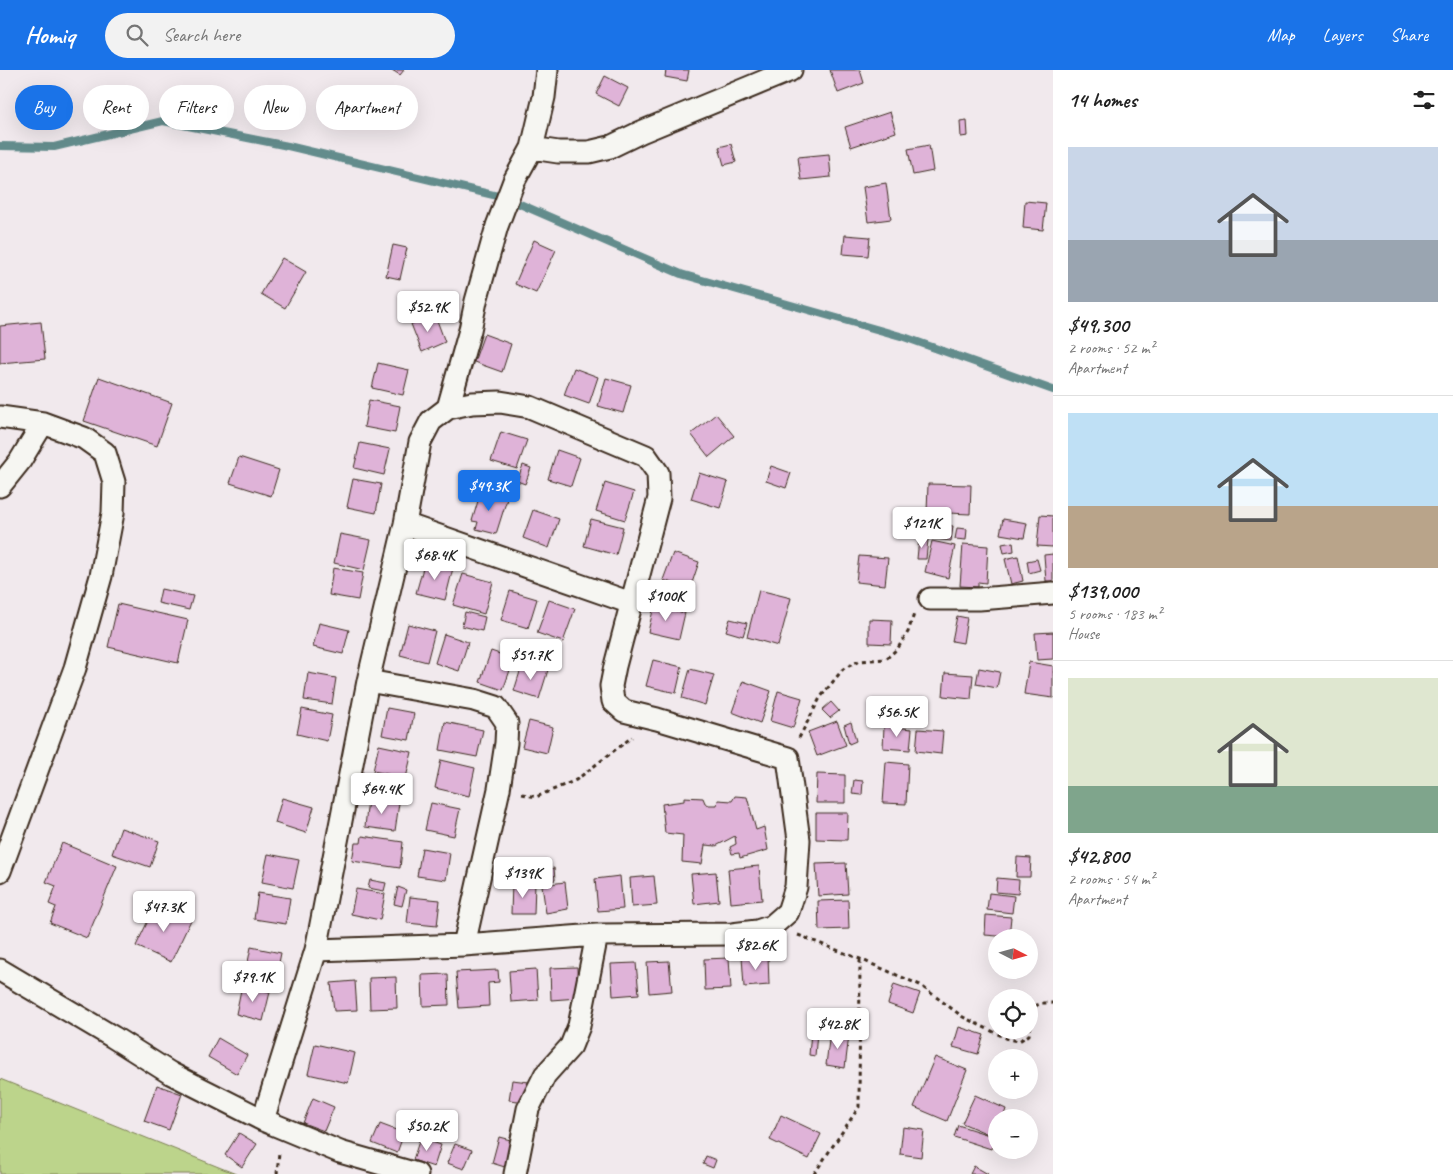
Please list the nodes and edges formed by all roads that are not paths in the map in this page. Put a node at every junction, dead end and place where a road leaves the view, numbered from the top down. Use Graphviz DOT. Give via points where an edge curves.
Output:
graph roads {
  1 [pos="547,70"];
  2 [pos="791,70"];
  3 [pos="532,148"];
  4 [pos="448,408"];
  5 [pos="0,417"];
  6 [pos="43,423"];
  7 [pos="0,486"];
  8 [pos="405,524"];
  9 [pos="1053,593"];
  10 [pos="930,599"];
  11 [pos="631,603"];
  12 [pos="368,681"];
  13 [pos="0,871"];
  14 [pos="597,935"];
  15 [pos="464,945"];
  16 [pos="316,950"];
  17 [pos="0,970"];
  18 [pos="264,1120"];
  19 [pos="417,1174"];
  20 [pos="516,1174"];
  1 -- 3 [label="street"];
  2 -- 3 [label="street" via="610,147 589,152"];
  3 -- 4 [label="street" via="514,181 497,226"];
  4 -- 8 [label="street" via="431,421 420,442"];
  4 -- 11 [label="street" via="500,402 530,407 646,456 658,473 658,498"];
  5 -- 6 [label="street"];
  6 -- 7 [label="street"];
  6 -- 13 [label="street" via="84,438 105,453 114,482 113,514 101,576 75,668"];
  8 -- 11 [label="street"];
  8 -- 12 [label="street"];
  9 -- 10 [label="street"];
  11 -- 14 [label="street" via="613,673 612,701 624,711 788,758 799,840 796,886 788,912 772,926 757,931"];
  12 -- 15 [label="street" via="474,700 496,707 507,723 499,789"];
  12 -- 16 [label="street"];
  14 -- 15 [label="street"];
  14 -- 20 [label="street" via="579,1026 571,1046 545,1075 528,1109"];
  15 -- 16 [label="street"];
  16 -- 18 [label="street"];
  17 -- 18 [label="street" via="170,1073"];
  18 -- 19 [label="street" via="340,1152"];
}
